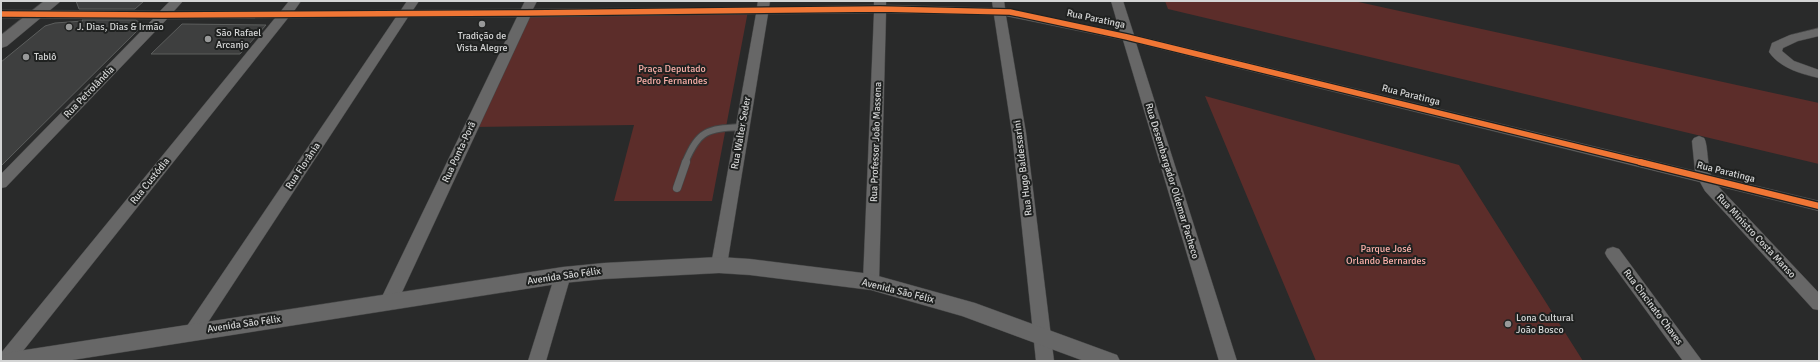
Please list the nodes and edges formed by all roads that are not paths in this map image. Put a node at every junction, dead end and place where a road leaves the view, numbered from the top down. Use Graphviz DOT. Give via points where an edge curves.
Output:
graph roads {
  1 [pos="53,1"];
  2 [pos="177,1"];
  3 [pos="295,1"];
  4 [pos="412,1"];
  5 [pos="1117,1"];
  6 [pos="763,5"];
  7 [pos="880,5"];
  8 [pos="649,6"];
  9 [pos="999,6"];
  10 [pos="528,7"];
  11 [pos="404,13"];
  12 [pos="1,14"];
  13 [pos="37,14"];
  14 [pos="284,14"];
  15 [pos="163,15"];
  16 [pos="1819,32"];
  17 [pos="1127,37"];
  18 [pos="1,43"];
  19 [pos="1819,74"];
  20 [pos="742,127"];
  21 [pos="1699,141"];
  22 [pos="1704,177"];
  23 [pos="1,183"];
  24 [pos="677,188"];
  25 [pos="1819,206"];
  26 [pos="1613,253"];
  27 [pos="719,265"];
  28 [pos="563,275"];
  29 [pos="871,282"];
  30 [pos="388,303"];
  31 [pos="1819,304"];
  32 [pos="193,331"];
  33 [pos="1043,336"];
  34 [pos="5,361"];
  35 [pos="12,361"];
  36 [pos="537,361"];
  37 [pos="1045,361"];
  38 [pos="1109,361"];
  39 [pos="1228,361"];
  40 [pos="1694,361"];
  1 -- 13 [label="street"];
  2 -- 15 [label="street, Rua Petrolândia"];
  3 -- 14 [label="street, Rua Custódia"];
  4 -- 11 [label="street, Rua Florânia"];
  5 -- 17 [label="street, Rua Desembargador Oldemar Pacheco"];
  6 -- 7 [label="street, Rua Paratinga"];
  6 -- 8 [label="street, Rua Paratinga"];
  6 -- 20 [label="street, Rua Walter Seder"];
  7 -- 9 [label="street, Rua Paratinga"];
  7 -- 29 [label="street, Rua Professor João Massena"];
  8 -- 10 [label="street, Rua Paratinga"];
  9 -- 17 [label="street, Rua Paratinga"];
  9 -- 33 [label="street, Rua Hugo Baldessarini" via="1019,133"];
  10 -- 11 [label="street, Rua Paratinga"];
  10 -- 30 [label="street, Rua Ponta-Porã"];
  11 -- 14 [label="street, Rua Paratinga"];
  11 -- 32 [label="street, Rua Florânia"];
  12 -- 13 [label="street, Rua Paratinga"];
  13 -- 15 [label="street, Rua Paratinga"];
  13 -- 18 [label="street"];
  14 -- 15 [label="street, Rua Paratinga"];
  14 -- 34 [label="street, Rua Custódia"];
  15 -- 23 [label="street, Rua Petrolândia"];
  16 -- 19 [label="street" via="1783,43 1777,46 1775,52 1791,65"];
  17 -- 22 [label="street, Rua Paratinga"];
  17 -- 39 [label="street, Rua Desembargador Oldemar Pacheco"];
  20 -- 24 [label="lane" via="721,128 699,136"];
  20 -- 27 [label="street, Rua Walter Seder"];
  21 -- 22 [label="street, Rua Ministro Costa Manso" via="1700,165"];
  22 -- 25 [label="street, Rua Paratinga"];
  22 -- 31 [label="street, Rua Ministro Costa Manso" via="1710,187"];
  26 -- 40 [label="street, Rua Cincinato Chaves"];
  27 -- 28 [label="street, Avenida São Félix" via="604,270"];
  27 -- 29 [label="street, Avenida São Félix"];
  28 -- 30 [label="street, Avenida São Félix"];
  28 -- 36 [label="street"];
  29 -- 33 [label="street, Avenida São Félix" via="967,309"];
  30 -- 32 [label="street, Avenida São Félix"];
  32 -- 35 [label="street, Avenida São Félix"];
  33 -- 37 [label="street, Rua Hugo Baldessarini"];
  33 -- 38 [label="street, Avenida São Félix"];
}
